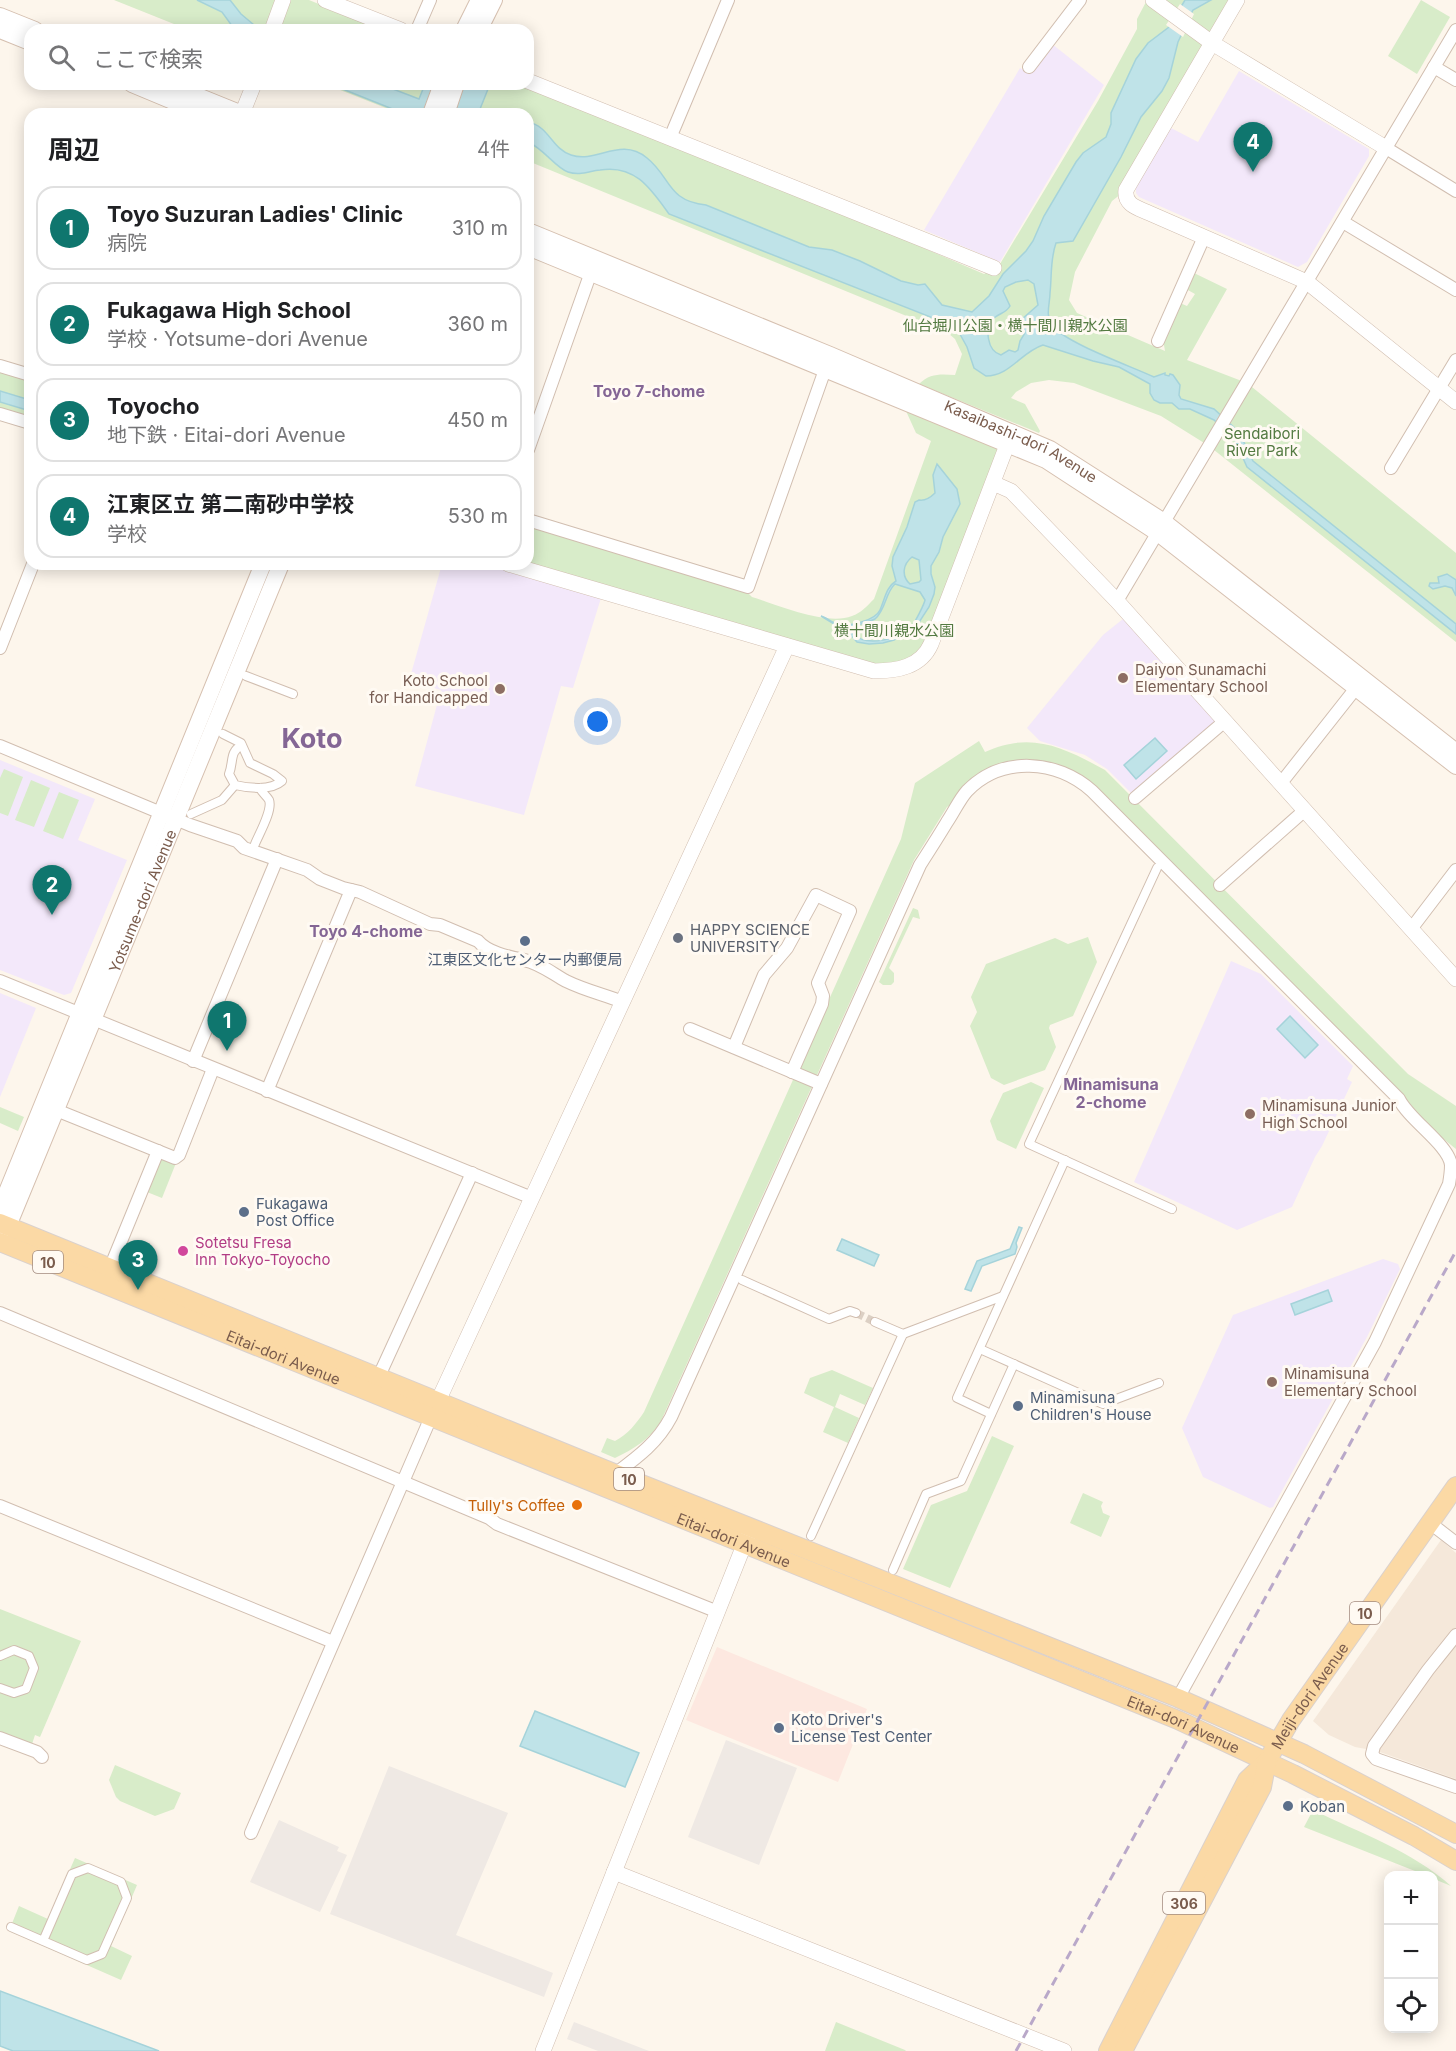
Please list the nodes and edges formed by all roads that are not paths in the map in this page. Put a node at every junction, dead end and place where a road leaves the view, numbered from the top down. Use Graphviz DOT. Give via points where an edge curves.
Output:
graph roads {
  1 [pos="283,0"];
  2 [pos="325,0"];
  3 [pos="430,0"];
  4 [pos="479,0"];
  5 [pos="494,0"];
  6 [pos="728,0"];
  7 [pos="1080,0"];
  8 [pos="1153,0"];
  9 [pos="1237,0"];
  10 [pos="0,16"];
  11 [pos="274,24"];
  12 [pos="386,24"];
  13 [pos="420,24"];
  14 [pos="467,24"];
  15 [pos="482,24"];
  16 [pos="24,26"];
  17 [pos="0,30"];
  18 [pos="1456,30"];
  19 [pos="24,40"];
  20 [pos="1212,43"];
  21 [pos="1434,67"];
  22 [pos="1029,68"];
  23 [pos="1456,80"];
  24 [pos="534,83"];
  25 [pos="146,90"];
  26 [pos="183,90"];
  27 [pos="252,90"];
  28 [pos="440,90"];
  29 [pos="454,90"];
  30 [pos="190,108"];
  31 [pos="227,108"];
  32 [pos="244,108"];
  33 [pos="433,108"];
  34 [pos="448,108"];
  35 [pos="670,138"];
  36 [pos="1386,148"];
  37 [pos="1456,191"];
  38 [pos="1342,222"];
  39 [pos="534,234"];
  40 [pos="1204,237"];
  41 [pos="534,249"];
  42 [pos="994,268"];
  43 [pos="591,272"];
  44 [pos="1307,282"];
  45 [pos="1456,290"];
  46 [pos="1158,341"];
  47 [pos="1456,360"];
  48 [pos="828,362"];
  49 [pos="0,366"];
  50 [pos="24,373"];
  51 [pos="1439,388"];
  52 [pos="1456,402"];
  53 [pos="0,414"];
  54 [pos="24,421"];
  55 [pos="534,433"];
  56 [pos="1010,438"];
  57 [pos="1391,468"];
  58 [pos="993,483"];
  59 [pos="534,522"];
  60 [pos="1161,527"];
  61 [pos="31,570"];
  62 [pos="260,570"];
  63 [pos="278,570"];
  64 [pos="528,570"];
  65 [pos="1117,601"];
  66 [pos="787,646"];
  67 [pos="0,648"];
  68 [pos="246,676"];
  69 [pos="1356,688"];
  70 [pos="292,694"];
  71 [pos="1225,721"];
  72 [pos="223,734"];
  73 [pos="242,745"];
  74 [pos="0,746"];
  75 [pos="1456,752"];
  76 [pos="1456,766"];
  77 [pos="1281,783"];
  78 [pos="234,785"];
  79 [pos="260,788"];
  80 [pos="1135,798"];
  81 [pos="1305,810"];
  82 [pos="176,815"];
  83 [pos="255,844"];
  84 [pos="277,859"];
  85 [pos="1157,868"];
  86 [pos="1456,870"];
  87 [pos="1220,885"];
  88 [pos="351,890"];
  89 [pos="1411,929"];
  90 [pos="1456,978"];
  91 [pos="0,981"];
  92 [pos="623,1002"];
  93 [pos="86,1016"];
  94 [pos="690,1029"];
  95 [pos="734,1047"];
  96 [pos="193,1061"];
  97 [pos="213,1069"];
  98 [pos="792,1072"];
  99 [pos="821,1084"];
  100 [pos="267,1091"];
  101 [pos="56,1110"];
  102 [pos="158,1151"];
  103 [pos="1065,1160"];
  104 [pos="472,1173"];
  105 [pos="532,1198"];
  106 [pos="0,1209"];
  107 [pos="1172,1209"];
  108 [pos="2,1231"];
  109 [pos="110,1268"];
  110 [pos="742,1280"];
  111 [pos="1003,1296"];
  112 [pos="0,1313"];
  113 [pos="856,1313"];
  114 [pos="875,1322"];
  115 [pos="903,1334"];
  116 [pos="980,1348"];
  117 [pos="1014,1364"];
  118 [pos="379,1376"];
  119 [pos="1159,1383"];
  120 [pos="434,1409"];
  121 [pos="992,1414"];
  122 [pos="615,1474"];
  123 [pos="402,1482"];
  124 [pos="600,1486"];
  125 [pos="1456,1486"];
  126 [pos="0,1506"];
  127 [pos="1430,1523"];
  128 [pos="748,1536"];
  129 [pos="811,1536"];
  130 [pos="1456,1543"];
  131 [pos="893,1569"];
  132 [pos="718,1612"];
  133 [pos="1456,1635"];
  134 [pos="333,1642"];
  135 [pos="0,1656"];
  136 [pos="0,1688"];
  137 [pos="1192,1704"];
  138 [pos="0,1738"];
  139 [pos="1278,1742"];
  140 [pos="42,1756"];
  141 [pos="1267,1761"];
  142 [pos="1456,1787"];
  143 [pos="251,1833"];
  144 [pos="1456,1834"];
  145 [pos="1456,1861"];
  146 [pos="614,1872"];
  147 [pos="10,1927"];
  148 [pos="43,1941"];
  149 [pos="543,2051"];
  150 [pos="1064,2051"];
  151 [pos="1108,2051"];
  152 [pos="1123,2051"];
  1 -- 11 [label="street"];
  2 -- 12 [label="street"];
  3 -- 13 [label="street"];
  4 -- 14 [label="main road"];
  5 -- 15 [label="main road"];
  6 -- 35 [label="street"];
  7 -- 22 [label="street"];
  8 -- 20 [label="street"];
  9 -- 20 [label="street"];
  10 -- 16 [label="main road"];
  17 -- 19 [label="main road"];
  18 -- 21 [label="street"];
  20 -- 36 [label="street"];
  20 -- 40 [label="street" via="1125,195 1130,204"];
  21 -- 23 [label="street"];
  21 -- 36 [label="street"];
  24 -- 35 [label="street"];
  25 -- 30 [label="main road"];
  26 -- 31 [label="main road"];
  27 -- 32 [label="street"];
  28 -- 33 [label="main road"];
  29 -- 34 [label="main road"];
  35 -- 42 [label="street"];
  36 -- 37 [label="street"];
  36 -- 38 [label="street"];
  38 -- 44 [label="street"];
  38 -- 45 [label="street"];
  39 -- 48 [label="main road, Kasaibashi-dori Avenue"];
  40 -- 44 [label="street"];
  40 -- 46 [label="street"];
  41 -- 43 [label="main road, Kasaibashi-dori Avenue"];
  43 -- 48 [label="main road, Kasaibashi-dori Avenue"];
  43 -- 55 [label="street"];
  44 -- 51 [label="street"];
  44 -- 60 [label="street"];
  47 -- 51 [label="street"];
  48 -- 56 [label="main road, Kasaibashi-dori Avenue"];
  48 -- 59 [label="street" via="748,587"];
  49 -- 50 [label="street"];
  51 -- 52 [label="street"];
  51 -- 57 [label="street"];
  53 -- 54 [label="street"];
  56 -- 58 [label="street"];
  56 -- 60 [label="main road, Kasaibashi-dori Avenue" via="1050,449"];
  58 -- 65 [label="street" via="1011,491"];
  58 -- 66 [label="street" via="928,652 919,660 905,668 874,671"];
  60 -- 65 [label="street"];
  60 -- 69 [label="main road, Kasaibashi-dori Avenue"];
  60 -- 75 [label="main road, Kasaibashi-dori Avenue"];
  61 -- 67 [label="street"];
  62 -- 82 [label="main road, Yotsume-dori Avenue"];
  63 -- 82 [label="main road, Yotsume-dori Avenue"];
  64 -- 66 [label="street"];
  65 -- 71 [label="street"];
  66 -- 92 [label="street"];
  68 -- 70 [label="street"];
  69 -- 76 [label="main road, Kasaibashi-dori Avenue"];
  69 -- 77 [label="street"];
  71 -- 77 [label="street"];
  71 -- 80 [label="street"];
  72 -- 73 [label="street"];
  73 -- 78 [label="street" via="232,753 229,774"];
  73 -- 79 [label="street" via="250,763 282,782"];
  74 -- 82 [label="street"];
  77 -- 81 [label="street"];
  78 -- 79 [label="street"];
  78 -- 82 [label="street" via="222,800"];
  79 -- 83 [label="street" via="270,806"];
  81 -- 87 [label="street"];
  81 -- 89 [label="street"];
  82 -- 84 [label="street" via="237,841 244,848"];
  82 -- 93 [label="main road, Yotsume-dori Avenue"];
  84 -- 88 [label="street"];
  84 -- 96 [label="street"];
  85 -- 103 [label="street" via="1029,1144"];
  86 -- 89 [label="street"];
  88 -- 92 [label="street"];
  88 -- 100 [label="street"];
  89 -- 90 [label="street"];
  91 -- 93 [label="street"];
  92 -- 105 [label="street"];
  93 -- 96 [label="street"];
  93 -- 101 [label="main road, Yotsume-dori Avenue"];
  93 -- 106 [label="main road, Yotsume-dori Avenue"];
  94 -- 95 [label="street"];
  95 -- 98 [label="street"];
  95 -- 98 [label="street" via="764,975 787,948 816,895 850,911 818,983 822,1004"];
  96 -- 97 [label="street"];
  97 -- 100 [label="street"];
  97 -- 102 [label="street" via="179,1155 175,1158"];
  98 -- 99 [label="street"];
  99 -- 122 [label="street" via="665,1429 645,1452"];
  99 -- 137 [label="street" via="920,865 966,792 1010,767 1031,765 1065,773 1092,791 1441,1146 1451,1163 1449,1184 1375,1342"];
  100 -- 104 [label="street"];
  101 -- 102 [label="street"];
  101 -- 108 [label="main road, Yotsume-dori Avenue"];
  102 -- 109 [label="street"];
  103 -- 107 [label="street"];
  103 -- 111 [label="street"];
  104 -- 105 [label="street"];
  104 -- 118 [label="street"];
  105 -- 120 [label="street"];
  108 -- 109 [label="main road, Eitai-dori Avenue / 10"];
  108 -- 120 [label="main road, Eitai-dori Avenue / 10"];
  109 -- 118 [label="main road, Eitai-dori Avenue / 10"];
  110 -- 113 [label="street" via="829,1319 850,1311"];
  111 -- 115 [label="street"];
  111 -- 116 [label="street"];
  112 -- 123 [label="street"];
  114 -- 115 [label="street"];
  115 -- 129 [label="street"];
  116 -- 117 [label="street"];
  116 -- 121 [label="street" via="957,1398"];
  117 -- 119 [label="street" via="1103,1404"];
  117 -- 121 [label="street"];
  118 -- 120 [label="main road, Eitai-dori Avenue / 10"];
  120 -- 122 [label="main road, Eitai-dori Avenue / 10"];
  120 -- 123 [label="street"];
  120 -- 124 [label="main road, Eitai-dori Avenue / 10"];
  121 -- 131 [label="street" via="961,1481 926,1494"];
  122 -- 124 [label="street"];
  122 -- 128 [label="main road, Eitai-dori Avenue / 10"];
  123 -- 132 [label="street" via="496,1524"];
  123 -- 134 [label="street"];
  124 -- 128 [label="main road, Eitai-dori Avenue / 10"];
  125 -- 127 [label="main road, Meiji-dori Avenue / 10"];
  126 -- 134 [label="street"];
  127 -- 130 [label="street"];
  127 -- 139 [label="main road, Meiji-dori Avenue / 10"];
  128 -- 132 [label="street"];
  128 -- 137 [label="main road, Eitai-dori Avenue / 10"];
  128 -- 141 [label="main road, Eitai-dori Avenue / 10"];
  132 -- 146 [label="street"];
  133 -- 142 [label="street" via="1372,1754 1376,1760"];
  134 -- 143 [label="street"];
  135 -- 136 [label="street" via="14,1650 29,1656 34,1668 20,1694"];
  137 -- 139 [label="main road, Eitai-dori Avenue / 10"];
  138 -- 140 [label="street"];
  139 -- 141 [label="main road, Meiji-dori Avenue / 10"];
  139 -- 144 [label="main road, Eitai-dori Avenue / 10"];
  141 -- 145 [label="main road, Eitai-dori Avenue / 10"];
  141 -- 151 [label="main road, Meiji-dori Avenue / 306" via="1247,1780"];
  141 -- 152 [label="main road, Meiji-dori Avenue / 306" via="1262,1787"];
  146 -- 149 [label="street"];
  146 -- 150 [label="street"];
  147 -- 148 [label="street"];
  148 -- 148 [label="street" via="72,1874 88,1868 121,1882 127,1898 102,1954 87,1960"];
}
